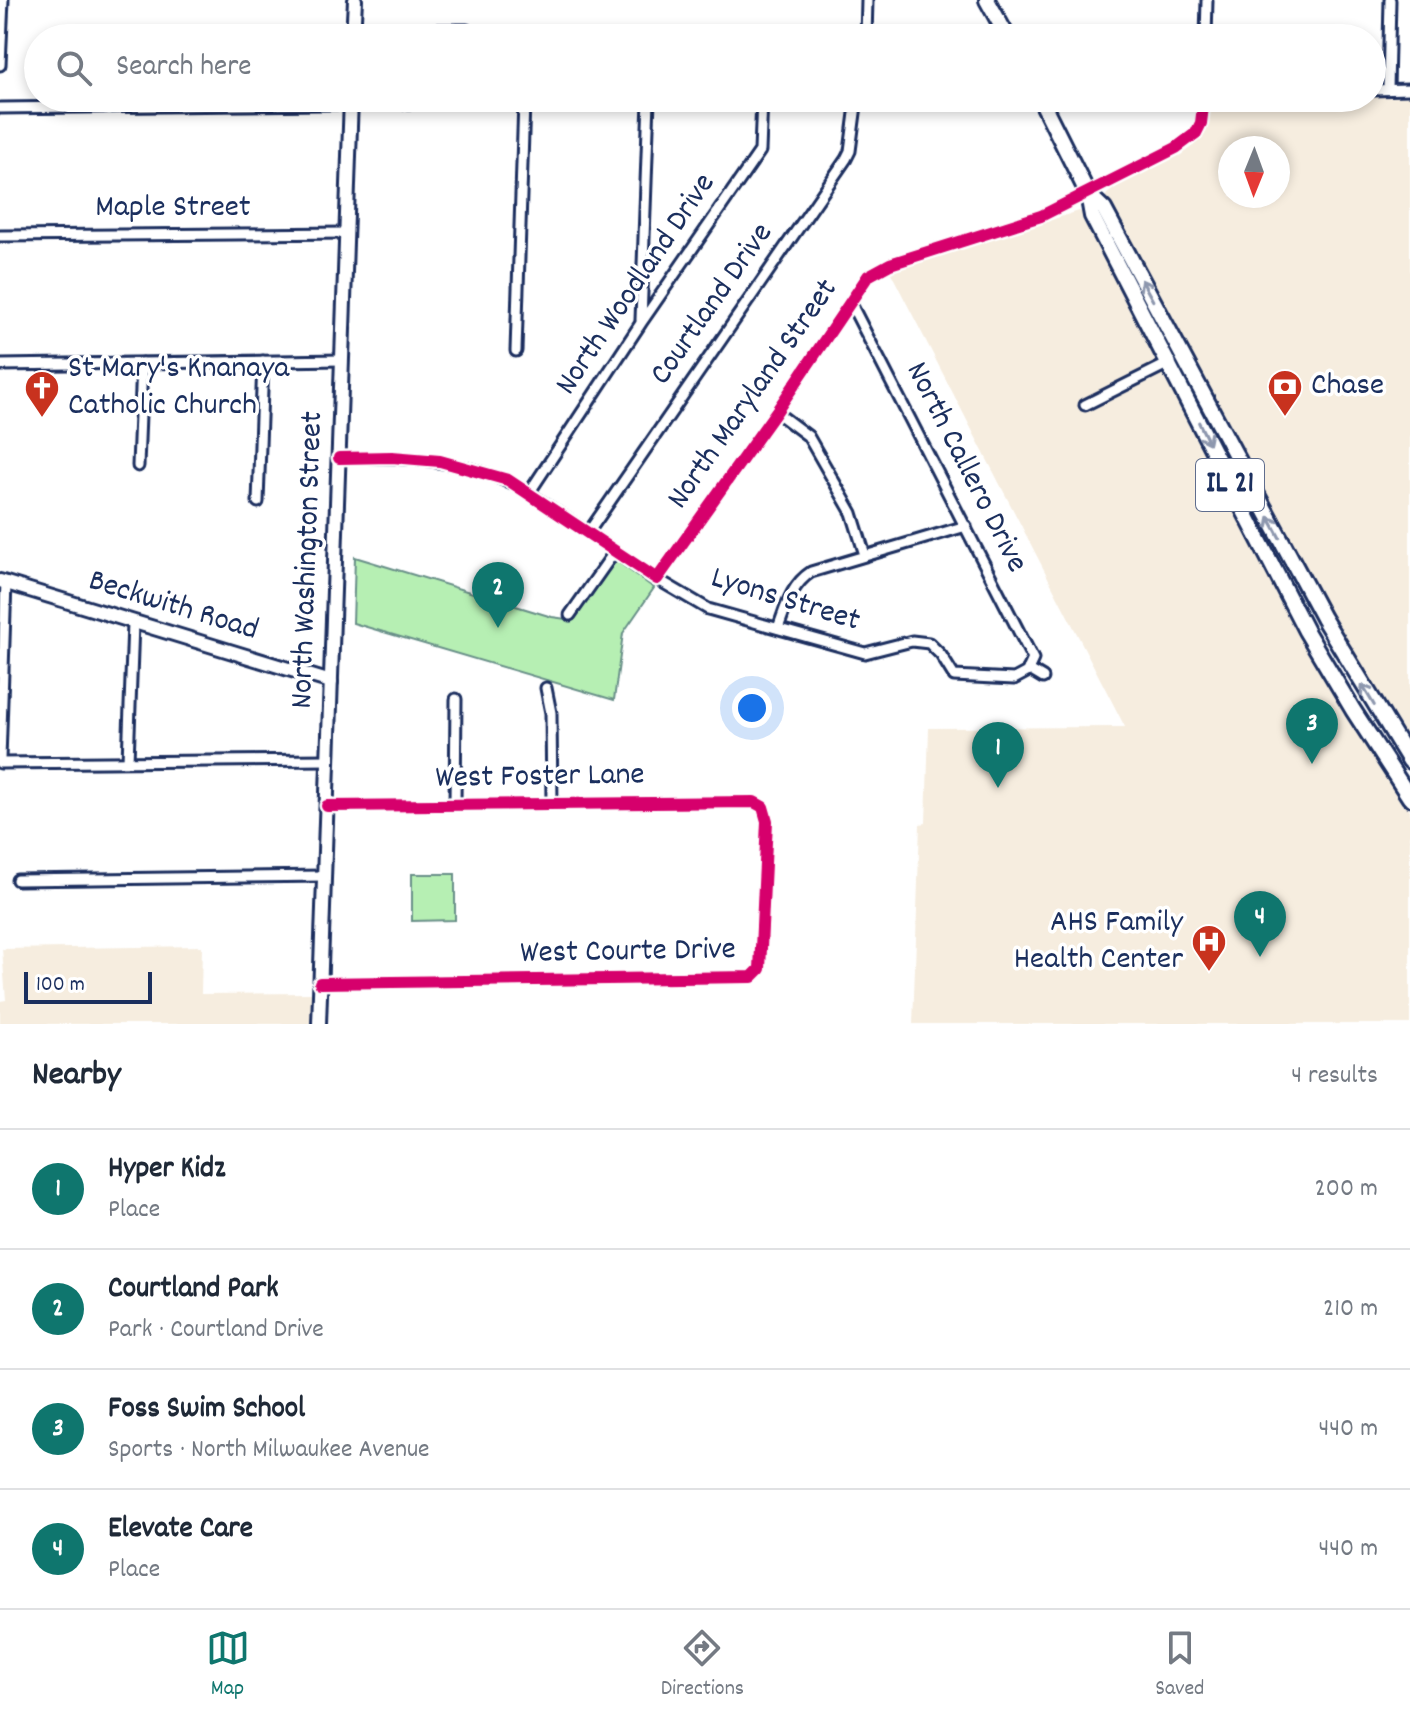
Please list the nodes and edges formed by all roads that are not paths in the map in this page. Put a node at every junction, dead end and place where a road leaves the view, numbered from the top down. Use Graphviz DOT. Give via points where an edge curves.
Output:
graph roads {
  1 [pos="3,0"];
  2 [pos="355,0"];
  3 [pos="867,0"];
  4 [pos="987,0"];
  5 [pos="1207,0"];
  6 [pos="1390,0"];
  7 [pos="354,24"];
  8 [pos="866,24"];
  9 [pos="1000,24"];
  10 [pos="1206,24"];
  11 [pos="0,65"];
  12 [pos="1388,89"];
  13 [pos="1410,89"];
  14 [pos="0,108"];
  15 [pos="24,108"];
  16 [pos="351,112"];
  17 [pos="524,112"];
  18 [pos="649,112"];
  19 [pos="761,112"];
  20 [pos="855,112"];
  21 [pos="1047,112"];
  22 [pos="1202,112"];
  23 [pos="1088,194"];
  24 [pos="347,233"];
  25 [pos="0,236"];
  26 [pos="850,302"];
  27 [pos="641,323"];
  28 [pos="516,351"];
  29 [pos="1184,359"];
  30 [pos="342,360"];
  31 [pos="263,361"];
  32 [pos="142,363"];
  33 [pos="1169,363"];
  34 [pos="0,365"];
  35 [pos="1085,405"];
  36 [pos="776,412"];
  37 [pos="339,458"];
  38 [pos="138,466"];
  39 [pos="529,493"];
  40 [pos="258,502"];
  41 [pos="966,526"];
  42 [pos="588,533"];
  43 [pos="615,551"];
  44 [pos="865,555"];
  45 [pos="657,579"];
  46 [pos="3,582"];
  47 [pos="570,615"];
  48 [pos="133,623"];
  49 [pos="778,628"];
  50 [pos="1028,669"];
  51 [pos="1043,678"];
  52 [pos="331,682"];
  53 [pos="546,688"];
  54 [pos="456,699"];
  55 [pos="328,760"];
  56 [pos="0,761"];
  57 [pos="128,761"];
  58 [pos="1410,761"];
  59 [pos="1410,798"];
  60 [pos="754,802"];
  61 [pos="552,804"];
  62 [pos="455,805"];
  63 [pos="327,806"];
  64 [pos="324,876"];
  65 [pos="17,880"];
  66 [pos="320,983"];
  67 [pos="319,1024"];
  1 -- 11 [label="street"];
  2 -- 7 [label="street"];
  3 -- 8 [label="street"];
  4 -- 9 [label="main road"];
  5 -- 10 [label="street"];
  6 -- 12 [label="street"];
  12 -- 13 [label="street"];
  14 -- 15 [label="street"];
  16 -- 24 [label="street, North Washington Street"];
  17 -- 28 [label="street"];
  18 -- 27 [label="street"];
  19 -- 27 [label="street, North Woodland Drive" via="760,151"];
  20 -- 42 [label="street, Courtland Drive" via="846,159"];
  21 -- 23 [label="main road, IL 21"];
  22 -- 23 [label="street, North Maryland Street" via="1187,141"];
  23 -- 26 [label="street, North Maryland Street" via="1018,225 882,267 868,276"];
  29 -- 23 [label="main road, IL 21, one-way" via="1104,209"];
  23 -- 33 [label="main road, IL 21" via="1092,216"];
  24 -- 25 [label="street, Maple Street"];
  24 -- 30 [label="street, North Washington Street"];
  26 -- 36 [label="street, North Maryland Street"];
  26 -- 41 [label="street, North Callero Drive"];
  27 -- 39 [label="street, North Woodland Drive"];
  29 -- 33 [label="street"];
  58 -- 29 [label="main road, IL 21, one-way" via="1323,618"];
  30 -- 31 [label="street"];
  30 -- 37 [label="street, North Washington Street"];
  31 -- 32 [label="street"];
  31 -- 40 [label="street"];
  32 -- 34 [label="street"];
  32 -- 38 [label="street"];
  33 -- 35 [label="street"];
  33 -- 59 [label="main road, IL 21, one-way" via="1306,631"];
  36 -- 44 [label="street" via="808,436 852,513"];
  36 -- 45 [label="street, North Maryland Street"];
  37 -- 39 [label="street, Lyons Street" via="440,461 508,480"];
  37 -- 52 [label="street, North Washington Street"];
  39 -- 42 [label="street, Lyons Street"];
  41 -- 44 [label="street"];
  41 -- 50 [label="street, North Callero Drive" via="1033,659"];
  42 -- 43 [label="street, Lyons Street"];
  43 -- 45 [label="street, Lyons Street"];
  43 -- 47 [label="street"];
  44 -- 49 [label="street" via="801,578"];
  45 -- 49 [label="street, Lyons Street" via="708,609"];
  46 -- 48 [label="street, Beckwith Road"];
  46 -- 56 [label="street"];
  48 -- 52 [label="street, Beckwith Road"];
  48 -- 57 [label="street"];
  49 -- 50 [label="street, Lyons Street" via="865,653 912,641 929,643 954,676 1014,679"];
  50 -- 51 [label="street"];
  52 -- 55 [label="street, North Washington Street"];
  53 -- 61 [label="street"];
  54 -- 62 [label="street"];
  55 -- 57 [label="street"];
  55 -- 63 [label="street, North Washington Street"];
  56 -- 57 [label="street"];
  60 -- 61 [label="street, West Foster Lane"];
  60 -- 66 [label="street, West Courte Drive" via="763,807 767,821 760,969 752,977"];
  61 -- 62 [label="street, West Foster Lane"];
  62 -- 63 [label="street, West Foster Lane"];
  63 -- 64 [label="street, North Washington Street"];
  64 -- 65 [label="street"];
  64 -- 66 [label="street, North Washington Street"];
  66 -- 67 [label="street, North Washington Street"];
}
